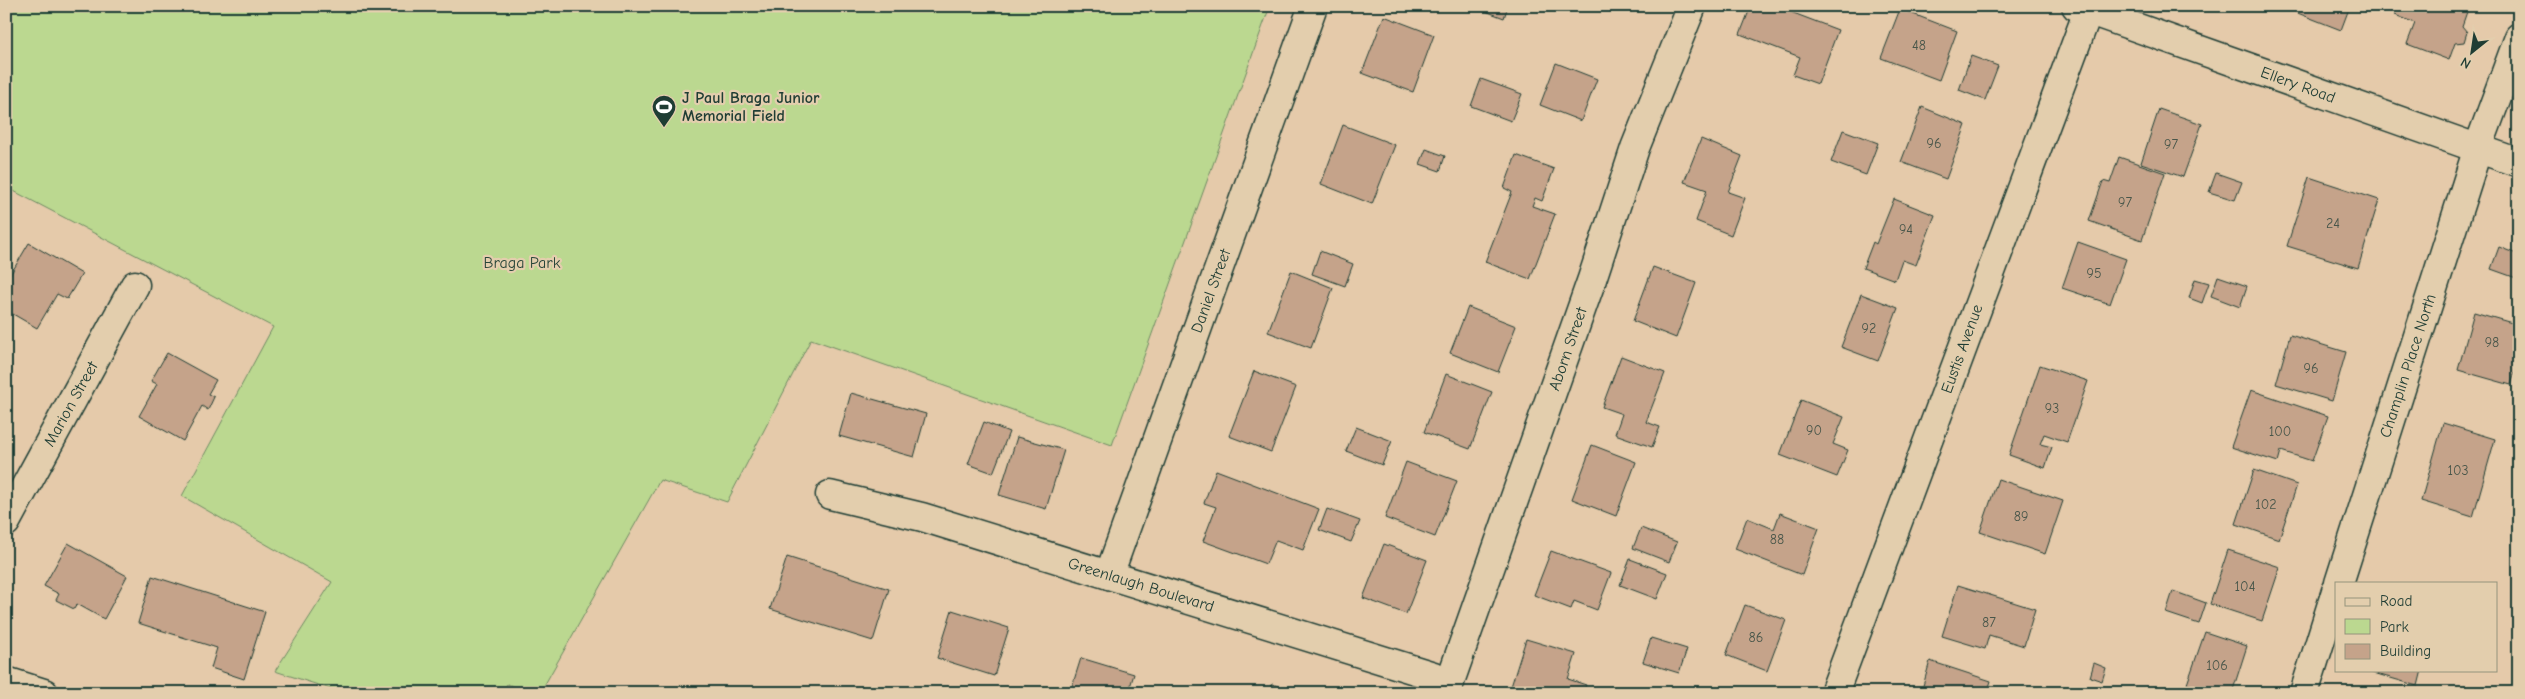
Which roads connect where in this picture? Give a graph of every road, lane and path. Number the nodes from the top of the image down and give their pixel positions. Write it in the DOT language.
graph roads {
  1 [pos="1313,6"];
  2 [pos="1692,6"];
  3 [pos="2085,8"];
  4 [pos="2519,37"];
  5 [pos="2478,148"];
  6 [pos="2519,163"];
  7 [pos="135,285"];
  8 [pos="830,495"];
  9 [pos="6,522"];
  10 [pos="1109,575"];
  11 [pos="2339,582"];
  12 [pos="2335,594"];
  13 [pos="6,681"];
  14 [pos="1448,687"];
  15 [pos="44,693"];
  16 [pos="1834,693"];
  17 [pos="2304,693"];
  1 -- 10 [label="street, Daniel Street"];
  2 -- 14 [label="street, Aborn Street"];
  3 -- 5 [label="street, Ellery Road"];
  3 -- 16 [label="street, Eustis Avenue"];
  4 -- 5 [label="street, Champlin Place North"];
  5 -- 6 [label="street, Ellery Road"];
  5 -- 11 [label="street, Champlin Place North"];
  7 -- 9 [label="street, Marion Street"];
  8 -- 10 [label="street, Greenlaugh Boulevard"];
  10 -- 14 [label="street, Greenlaugh Boulevard"];
  12 -- 17 [label="street"];
  13 -- 15 [label="street"];
}
